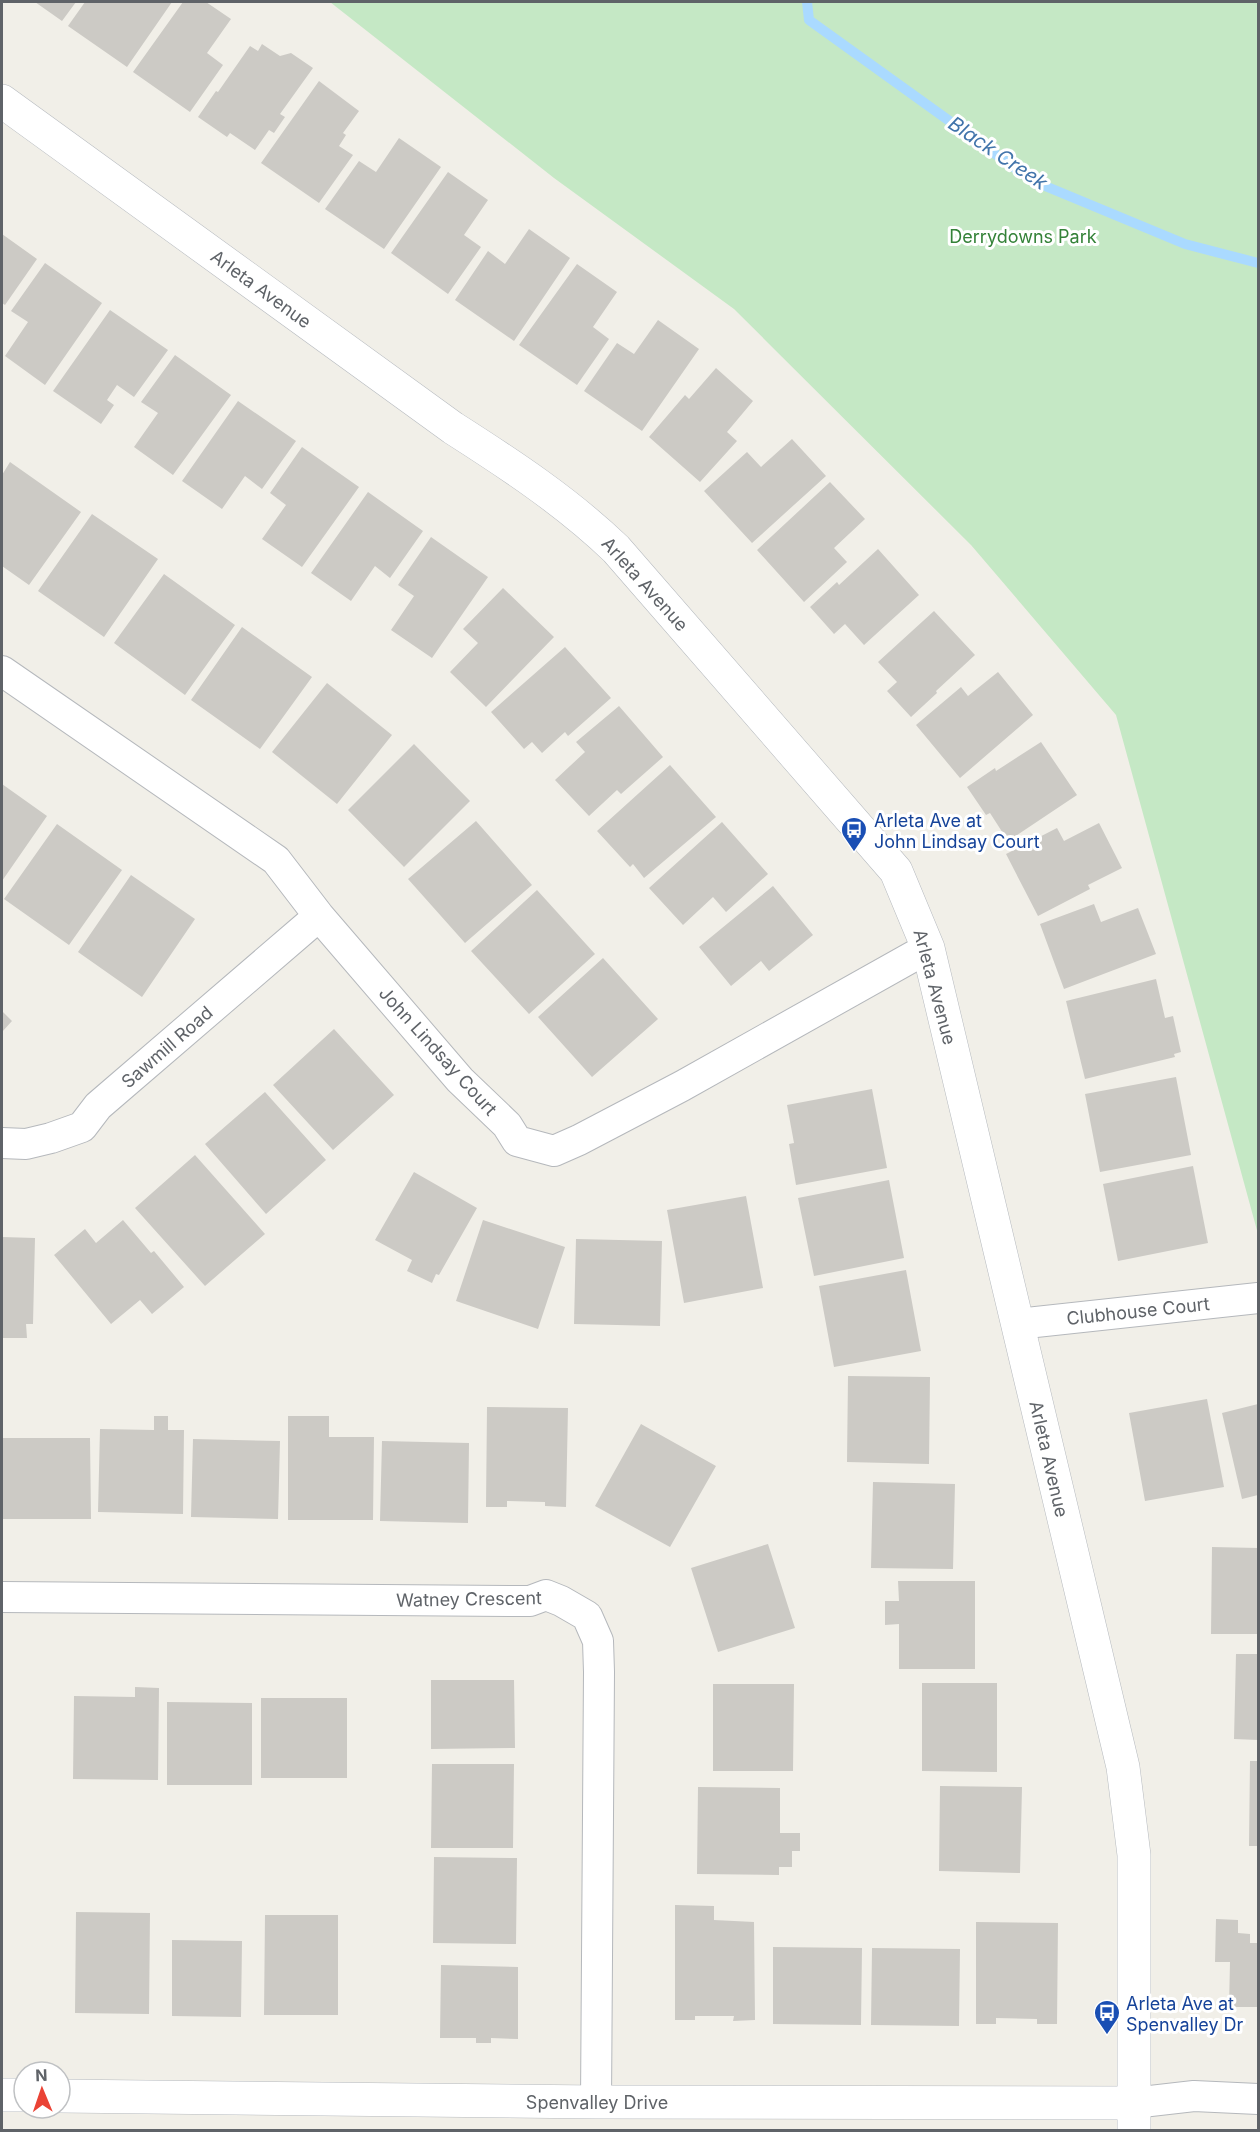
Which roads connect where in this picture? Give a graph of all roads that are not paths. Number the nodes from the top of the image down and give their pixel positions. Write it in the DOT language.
graph roads {
  1 [pos="2,101"];
  2 [pos="2,670"];
  3 [pos="319,916"];
  4 [pos="928,948"];
  5 [pos="2,1143"];
  6 [pos="1258,1298"];
  7 [pos="1017,1324"];
  8 [pos="2,1597"];
  9 [pos="72,2096"];
  10 [pos="1258,2099"];
  11 [pos="596,2102"];
  12 [pos="1134,2117"];
  1 -- 4 [label="street, Arleta Avenue"];
  2 -- 3 [label="street, John Lindsay Court"];
  3 -- 4 [label="street, John Lindsay Court"];
  3 -- 5 [label="street, Sawmill Road"];
  4 -- 7 [label="street, Arleta Avenue"];
  6 -- 7 [label="street, Clubhouse Court"];
  7 -- 12 [label="street, Arleta Avenue"];
  8 -- 11 [label="street, Watney Crescent"];
  9 -- 11 [label="street, Spenvalley Drive"];
  10 -- 12 [label="street"];
  11 -- 12 [label="street, Spenvalley Drive"];
}
